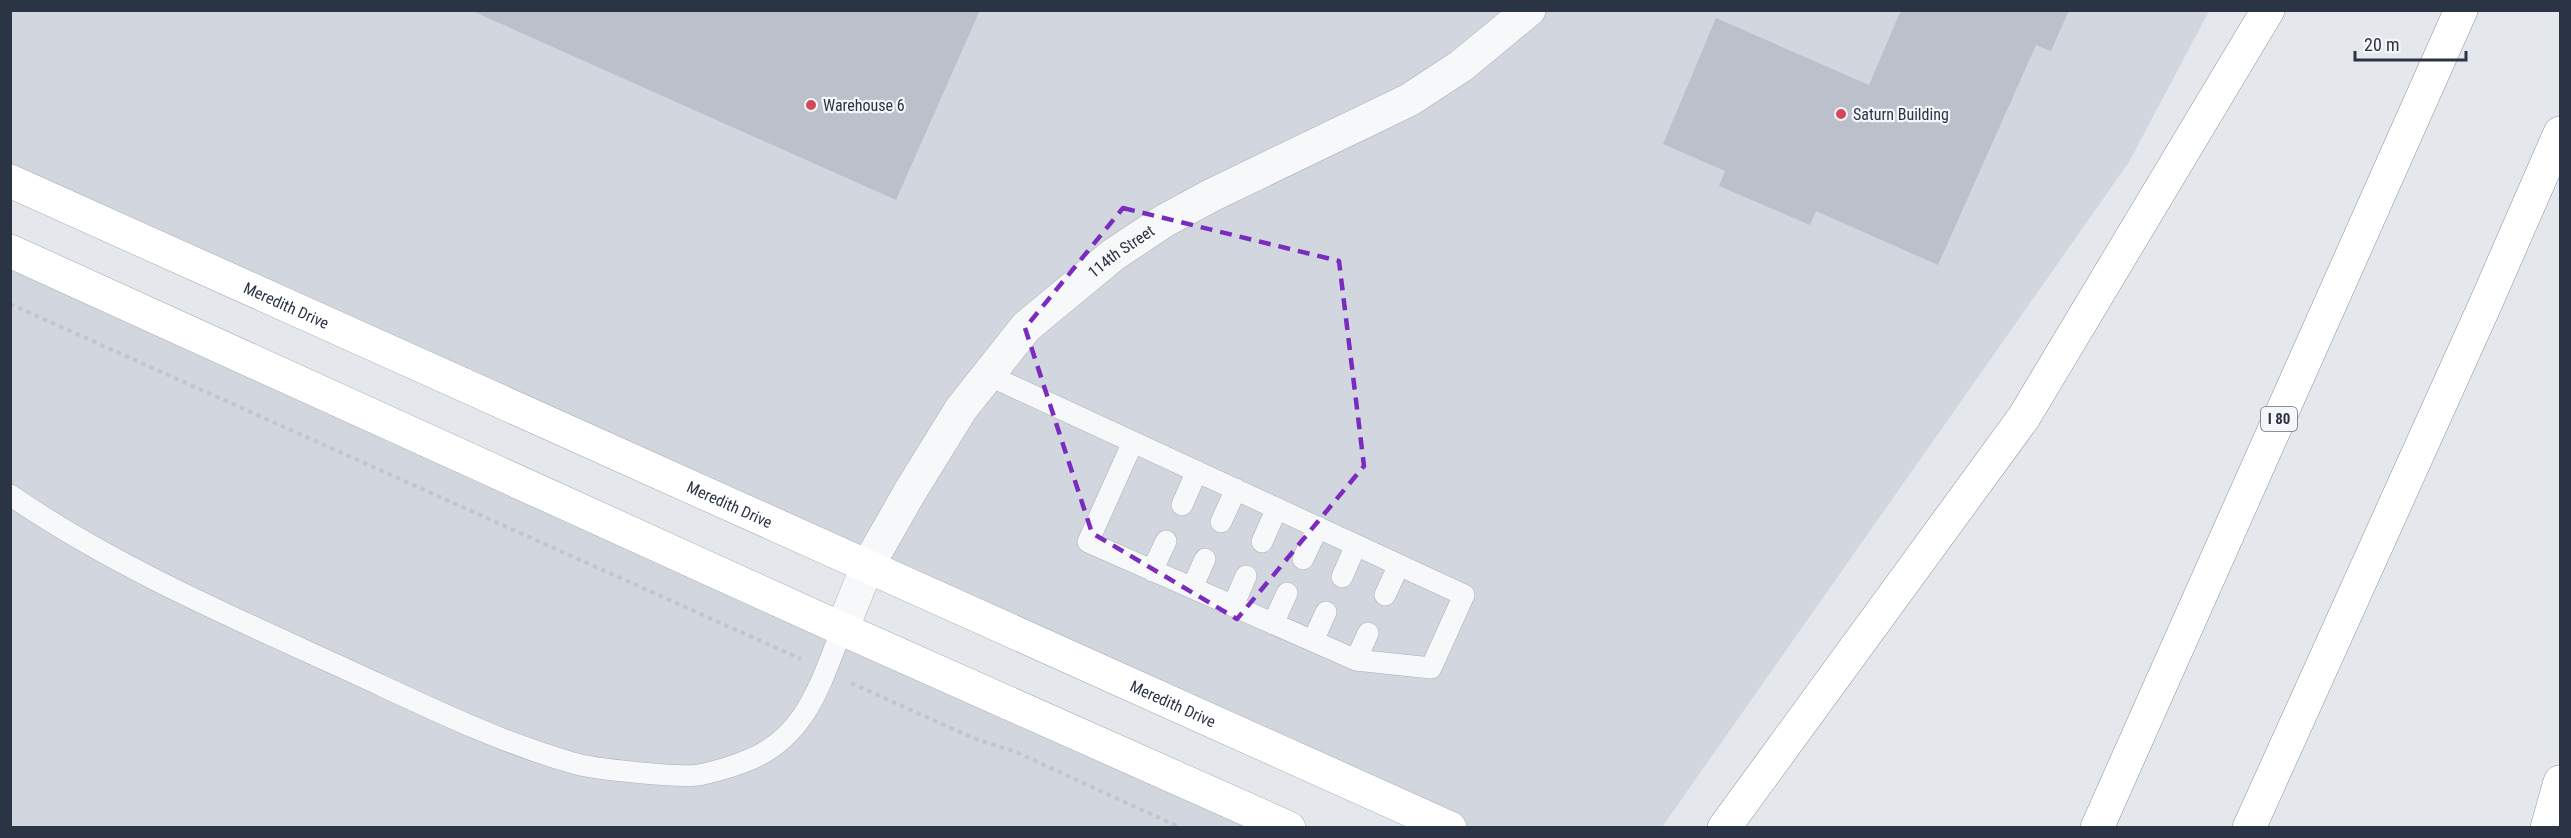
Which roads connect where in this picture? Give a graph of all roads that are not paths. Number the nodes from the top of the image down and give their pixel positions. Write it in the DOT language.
graph roads {
  1 [pos="1529,10"];
  2 [pos="2268,10"];
  3 [pos="2461,10"];
  4 [pos="2560,133"];
  5 [pos="10,181"];
  6 [pos="10,251"];
  7 [pos="988,375"];
  8 [pos="1133,442"];
  9 [pos="1197,471"];
  10 [pos="1236,489"];
  11 [pos="10,495"];
  12 [pos="1182,505"];
  13 [pos="1276,508"];
  14 [pos="1221,522"];
  15 [pos="1318,527"];
  16 [pos="1166,541"];
  17 [pos="1262,542"];
  18 [pos="1356,545"];
  19 [pos="1205,559"];
  20 [pos="1303,559"];
  21 [pos="1399,565"];
  22 [pos="867,567"];
  23 [pos="1152,571"];
  24 [pos="1246,576"];
  25 [pos="1342,577"];
  26 [pos="1192,588"];
  27 [pos="1287,593"];
  28 [pos="1385,595"];
  29 [pos="1233,606"];
  30 [pos="1326,612"];
  31 [pos="1273,624"];
  32 [pos="842,629"];
  33 [pos="1368,633"];
  34 [pos="1313,641"];
  35 [pos="1356,660"];
  36 [pos="2560,782"];
  37 [pos="1289,828"];
  38 [pos="1450,828"];
  39 [pos="1724,828"];
  40 [pos="2097,828"];
  41 [pos="2249,828"];
  42 [pos="2547,828"];
  1 -- 7 [label="street, 114th Street"];
  2 -- 39 [label="main road"];
  3 -- 40 [label="main road, I 80"];
  4 -- 41 [label="main road"];
  5 -- 22 [label="main road, Meredith Drive"];
  6 -- 32 [label="main road"];
  7 -- 8 [label="lane"];
  7 -- 22 [label="street, 114th Street"];
  8 -- 9 [label="lane"];
  8 -- 23 [label="lane"];
  9 -- 10 [label="lane"];
  9 -- 12 [label="lane"];
  10 -- 13 [label="lane"];
  10 -- 14 [label="lane"];
  11 -- 32 [label="lane"];
  13 -- 15 [label="lane"];
  13 -- 17 [label="lane"];
  15 -- 18 [label="lane"];
  15 -- 20 [label="lane"];
  16 -- 23 [label="lane"];
  18 -- 21 [label="lane"];
  18 -- 25 [label="lane"];
  19 -- 26 [label="lane"];
  21 -- 28 [label="lane"];
  21 -- 35 [label="lane"];
  22 -- 32 [label="street, 114th Street"];
  22 -- 38 [label="main road, Meredith Drive"];
  23 -- 26 [label="lane"];
  24 -- 29 [label="lane"];
  26 -- 29 [label="lane"];
  27 -- 31 [label="lane"];
  29 -- 31 [label="lane"];
  30 -- 34 [label="lane"];
  31 -- 34 [label="lane"];
  32 -- 37 [label="main road"];
  33 -- 35 [label="lane"];
  34 -- 35 [label="lane"];
  36 -- 42 [label="main road"];
}
